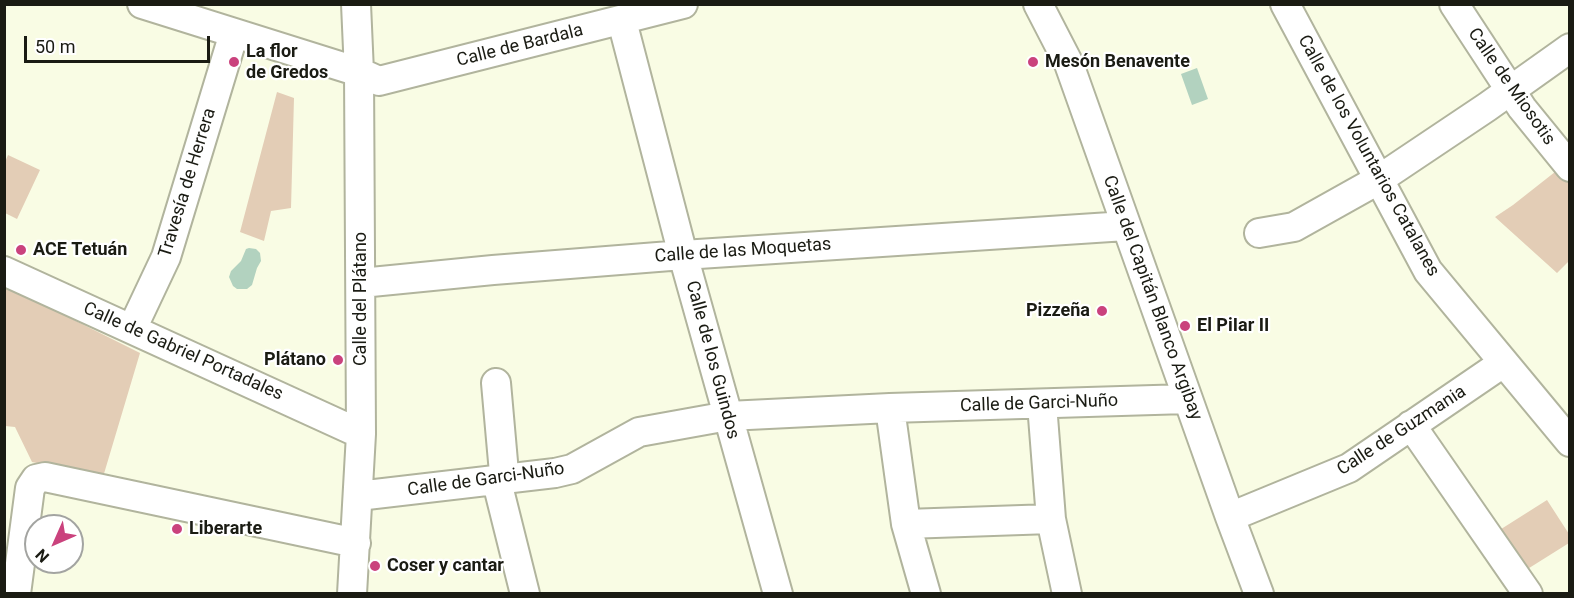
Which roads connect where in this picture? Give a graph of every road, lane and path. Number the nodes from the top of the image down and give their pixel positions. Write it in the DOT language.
graph roads {
  1 [pos="142,4"];
  2 [pos="356,4"];
  3 [pos="683,4"];
  4 [pos="1038,4"];
  5 [pos="1285,4"];
  6 [pos="1454,4"];
  7 [pos="622,21"];
  8 [pos="234,33"];
  9 [pos="1569,48"];
  10 [pos="359,72"];
  11 [pos="1511,91"];
  12 [pos="1569,167"];
  13 [pos="1378,180"];
  14 [pos="1126,226"];
  15 [pos="1259,233"];
  16 [pos="683,255"];
  17 [pos="4,271"];
  18 [pos="361,283"];
  19 [pos="132,329"];
  20 [pos="1503,363"];
  21 [pos="496,383"];
  22 [pos="1187,399"];
  23 [pos="1042,404"];
  24 [pos="890,408"];
  25 [pos="728,416"];
  26 [pos="1411,425"];
  27 [pos="361,434"];
  28 [pos="1569,442"];
  29 [pos="497,482"];
  30 [pos="358,496"];
  31 [pos="1230,517"];
  32 [pos="1051,519"];
  33 [pos="906,524"];
  34 [pos="356,543"];
  35 [pos="16,594"];
  36 [pos="352,594"];
  37 [pos="525,594"];
  38 [pos="778,594"];
  39 [pos="926,594"];
  40 [pos="1067,594"];
  41 [pos="1259,594"];
  42 [pos="1528,594"];
  1 -- 8 [label="street, Calle de Bardala"];
  2 -- 10 [label="street, Calle del Plátano"];
  3 -- 7 [label="street, Calle de Bardala"];
  4 -- 14 [label="street, Calle del Capitán Blanco Argibay"];
  5 -- 13 [label="street, Calle de los Voluntarios Catalanes"];
  6 -- 11 [label="street, Calle de Miosotis"];
  7 -- 10 [label="street, Calle de Bardala"];
  7 -- 16 [label="street, Calle de los Guindos"];
  8 -- 10 [label="street, Calle de Bardala"];
  8 -- 19 [label="street, Travesía de Herrera"];
  9 -- 11 [label="street"];
  10 -- 18 [label="street, Calle del Plátano"];
  11 -- 12 [label="street, Calle de Miosotis"];
  11 -- 13 [label="street"];
  13 -- 15 [label="street"];
  13 -- 20 [label="street, Calle de los Voluntarios Catalanes"];
  14 -- 16 [label="street, Calle de las Moquetas"];
  14 -- 22 [label="street, Calle del Capitán Blanco Argibay"];
  16 -- 18 [label="street, Calle de las Moquetas"];
  16 -- 25 [label="street, Calle de los Guindos"];
  17 -- 19 [label="street, Calle de Gabriel Portadales"];
  18 -- 27 [label="street, Calle del Plátano"];
  19 -- 27 [label="street, Calle de Gabriel Portadales"];
  20 -- 26 [label="street, Calle de Guzmania"];
  20 -- 28 [label="street, Calle de los Voluntarios Catalanes"];
  21 -- 29 [label="street"];
  22 -- 23 [label="street, Calle de Garci-Nuño"];
  22 -- 31 [label="street, Calle del Capitán Blanco Argibay"];
  23 -- 24 [label="street, Calle de Garci-Nuño"];
  23 -- 32 [label="street"];
  24 -- 25 [label="street, Calle de Garci-Nuño"];
  24 -- 33 [label="street"];
  25 -- 29 [label="street, Calle de Garci-Nuño"];
  25 -- 38 [label="street, Calle de los Guindos"];
  26 -- 31 [label="street, Calle de Guzmania"];
  26 -- 42 [label="street"];
  27 -- 30 [label="street, Calle del Plátano"];
  29 -- 30 [label="street, Calle de Garci-Nuño"];
  29 -- 37 [label="street"];
  30 -- 34 [label="street, Calle del Plátano"];
  31 -- 41 [label="street, Calle del Capitán Blanco Argibay"];
  32 -- 33 [label="street"];
  32 -- 40 [label="street"];
  33 -- 39 [label="street"];
  34 -- 35 [label="street"];
  34 -- 36 [label="street, Calle del Plátano"];
}
